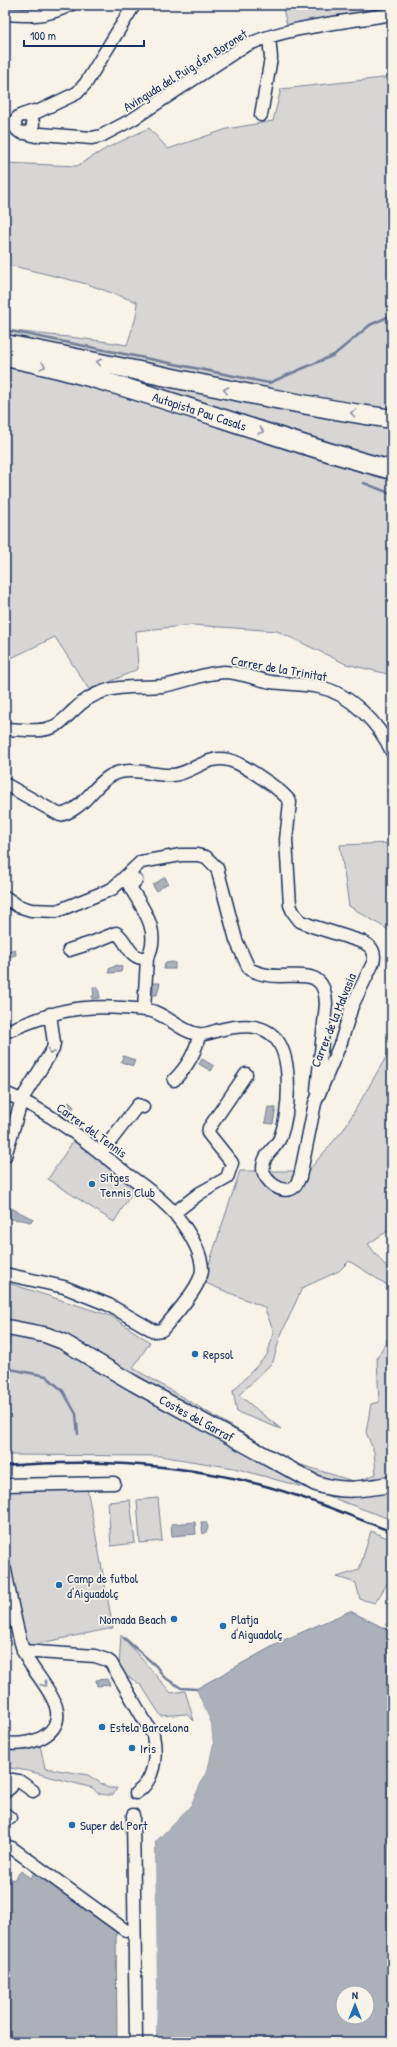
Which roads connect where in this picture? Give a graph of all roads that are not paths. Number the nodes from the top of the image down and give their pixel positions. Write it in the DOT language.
graph roads {
  1 [pos="70,5"];
  2 [pos="134,5"];
  3 [pos="5,14"];
  4 [pos="392,14"];
  5 [pos="269,37"];
  6 [pos="261,115"];
  7 [pos="24,122"];
  8 [pos="5,130"];
  9 [pos="5,344"];
  10 [pos="5,357"];
  11 [pos="392,419"];
  12 [pos="392,470"];
  13 [pos="5,729"];
  14 [pos="392,752"];
  15 [pos="5,784"];
  16 [pos="136,880"];
  17 [pos="5,897"];
  18 [pos="69,950"];
  19 [pos="147,958"];
  20 [pos="144,1010"];
  21 [pos="50,1014"];
  22 [pos="5,1032"];
  23 [pos="199,1034"];
  24 [pos="246,1074"];
  25 [pos="174,1080"];
  26 [pos="5,1093"];
  27 [pos="22,1099"];
  28 [pos="315,1103"];
  29 [pos="143,1107"];
  30 [pos="101,1153"];
  31 [pos="5,1156"];
  32 [pos="174,1213"];
  33 [pos="5,1274"];
  34 [pos="5,1327"];
  35 [pos="114,1483"];
  36 [pos="392,1484"];
  37 [pos="5,1485"];
  38 [pos="5,1570"];
  39 [pos="23,1651"];
  40 [pos="5,1743"];
  41 [pos="9,1780"];
  42 [pos="33,1791"];
  43 [pos="5,1792"];
  44 [pos="136,1793"];
  45 [pos="132,1816"];
  46 [pos="5,1847"];
  47 [pos="125,1930"];
  48 [pos="136,2042"];
  1 -- 3 [label="street"];
  2 -- 7 [label="street"];
  4 -- 5 [label="street, Avinguda del Puig d'en Boronet"];
  5 -- 6 [label="street"];
  5 -- 7 [label="street, Avinguda del Puig d'en Boronet"];
  7 -- 8 [label="street"];
  11 -- 9 [label="highway, Autopista Pau Casals, one-way"];
  10 -- 12 [label="highway, Autopista Pau Casals, one-way"];
  13 -- 14 [label="street, Carrer de la Trinitat"];
  15 -- 28 [label="street, Carrer de la Malvasia"];
  16 -- 19 [label="street"];
  17 -- 28 [label="street"];
  18 -- 19 [label="street"];
  19 -- 20 [label="street"];
  20 -- 21 [label="street"];
  20 -- 23 [label="street"];
  21 -- 22 [label="street"];
  21 -- 27 [label="street, one-way"];
  23 -- 25 [label="street"];
  23 -- 28 [label="street, Carrer de la Malvasia"];
  24 -- 32 [label="street"];
  26 -- 27 [label="street, Carrer del Tennis"];
  27 -- 30 [label="street, Carrer del Tennis"];
  27 -- 31 [label="street"];
  29 -- 30 [label="street"];
  30 -- 32 [label="street, Carrer del Tennis"];
  32 -- 33 [label="street, Carrer del Tennis"];
  34 -- 36 [label="main road, Costes del Garraf"];
  35 -- 37 [label="street"];
  38 -- 39 [label="street"];
  39 -- 40 [label="street, one-way"];
  39 -- 44 [label="street"];
  41 -- 42 [label="street"];
  41 -- 43 [label="street"];
  45 -- 48 [label="street"];
  46 -- 47 [label="street"];
}
